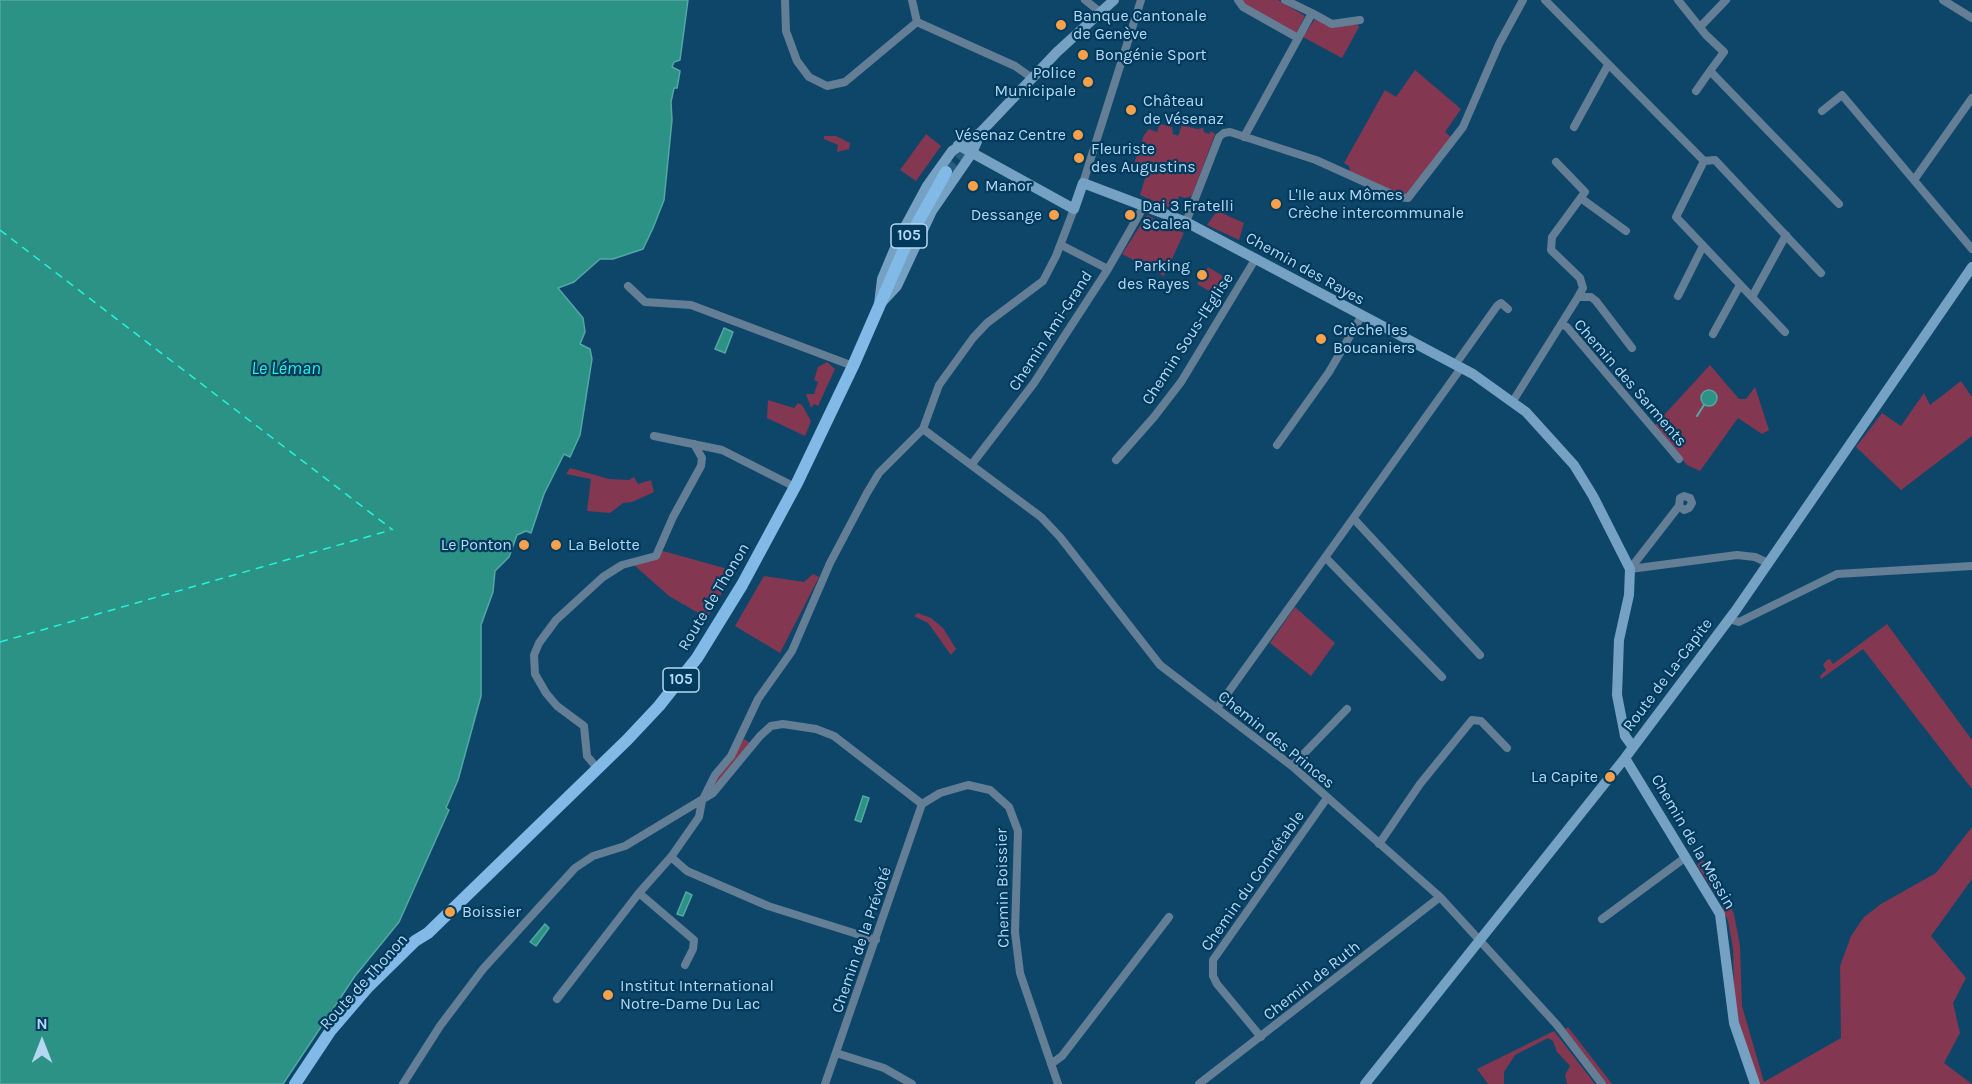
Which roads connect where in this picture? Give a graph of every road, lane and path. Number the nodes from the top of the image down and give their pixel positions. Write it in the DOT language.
graph roads {
  1 [pos="784,0"];
  2 [pos="912,0"];
  3 [pos="1085,0"];
  4 [pos="1114,0"];
  5 [pos="1142,0"];
  6 [pos="1238,0"];
  7 [pos="1285,0"];
  8 [pos="1523,0"];
  9 [pos="1545,0"];
  10 [pos="1678,0"];
  11 [pos="1726,0"];
  12 [pos="1943,0"];
  13 [pos="1100,12"];
  14 [pos="1311,13"];
  15 [pos="1972,18"];
  16 [pos="1360,20"];
  17 [pos="917,22"];
  18 [pos="1700,27"];
  19 [pos="1298,38"];
  20 [pos="1608,65"];
  21 [pos="1710,71"];
  22 [pos="1032,78"];
  23 [pos="1696,91"];
  24 [pos="1972,98"];
  25 [pos="1822,111"];
  26 [pos="1574,127"];
  27 [pos="981,132"];
  28 [pos="1244,137"];
  29 [pos="957,146"];
  30 [pos="970,154"];
  31 [pos="1704,161"];
  32 [pos="1556,162"];
  33 [pos="946,172"];
  34 [pos="1914,180"];
  35 [pos="1083,183"];
  36 [pos="1586,192"];
  37 [pos="1839,204"];
  38 [pos="1144,206"];
  39 [pos="1074,209"];
  40 [pos="1186,222"];
  41 [pos="1626,231"];
  42 [pos="1785,235"];
  43 [pos="1061,244"];
  44 [pos="1703,246"];
  45 [pos="1972,249"];
  46 [pos="1256,258"];
  47 [pos="1972,267"];
  48 [pos="1108,269"];
  49 [pos="1821,273"];
  50 [pos="1740,285"];
  51 [pos="628,286"];
  52 [pos="1678,296"];
  53 [pos="1578,297"];
  54 [pos="1752,297"];
  55 [pos="879,304"];
  56 [pos="1508,309"];
  57 [pos="1361,317"];
  58 [pos="1561,324"];
  59 [pos="1785,332"];
  60 [pos="1713,334"];
  61 [pos="1632,348"];
  62 [pos="852,366"];
  63 [pos="1458,367"];
  64 [pos="1513,401"];
  65 [pos="923,429"];
  66 [pos="654,436"];
  67 [pos="694,444"];
  68 [pos="1277,446"];
  69 [pos="1678,459"];
  70 [pos="1116,460"];
  71 [pos="972,464"];
  72 [pos="795,487"];
  73 [pos="1679,506"];
  74 [pos="1354,519"];
  75 [pos="1326,558"];
  76 [pos="1768,563"];
  77 [pos="1972,566"];
  78 [pos="1630,569"];
  79 [pos="1729,619"];
  80 [pos="1480,655"];
  81 [pos="1442,676"];
  82 [pos="1217,708"];
  83 [pos="1347,709"];
  84 [pos="1633,747"];
  85 [pos="1507,748"];
  86 [pos="1625,758"];
  87 [pos="1292,766"];
  88 [pos="598,769"];
  89 [pos="1327,798"];
  90 [pos="702,801"];
  91 [pos="922,804"];
  92 [pos="1379,844"];
  93 [pos="1686,856"];
  94 [pos="670,857"];
  95 [pos="639,893"];
  96 [pos="1440,897"];
  97 [pos="1169,917"];
  98 [pos="1602,919"];
  99 [pos="428,933"];
  100 [pos="1480,939"];
  101 [pos="876,940"];
  102 [pos="685,965"];
  103 [pos="556,999"];
  104 [pos="1261,1037"];
  105 [pos="836,1053"];
  106 [pos="1051,1064"];
  107 [pos="295,1084"];
  108 [pos="304,1084"];
  109 [pos="403,1084"];
  110 [pos="825,1084"];
  111 [pos="912,1084"];
  112 [pos="1058,1084"];
  113 [pos="1199,1084"];
  114 [pos="1365,1084"];
  115 [pos="1602,1084"];
  116 [pos="1755,1084"];
  1 -- 17 [label="street"];
  2 -- 17 [label="street"];
  3 -- 13 [label="street"];
  4 -- 13 [label="street, Route de Thonon / 105"];
  5 -- 35 [label="street"];
  6 -- 19 [label="street"];
  7 -- 14 [label="street"];
  8 -- 28 [label="street"];
  9 -- 20 [label="street"];
  10 -- 18 [label="street"];
  11 -- 18 [label="street"];
  12 -- 15 [label="street"];
  13 -- 22 [label="street, Route de Thonon / 105"];
  14 -- 16 [label="street"];
  14 -- 19 [label="street"];
  17 -- 22 [label="street"];
  18 -- 21 [label="street"];
  19 -- 28 [label="street"];
  20 -- 26 [label="street"];
  20 -- 31 [label="street"];
  21 -- 23 [label="street"];
  21 -- 37 [label="street"];
  22 -- 27 [label="street, Route de Thonon / 105"];
  24 -- 34 [label="street"];
  25 -- 34 [label="street"];
  27 -- 29 [label="street, Route de Thonon / 105"];
  27 -- 30 [label="street, Route de Thonon / 105"];
  28 -- 40 [label="street"];
  29 -- 30 [label="street"];
  29 -- 55 [label="street, Route de Thonon / 105"];
  30 -- 39 [label="street"];
  30 -- 55 [label="street, Route de Thonon / 105"];
  31 -- 42 [label="street"];
  31 -- 44 [label="street"];
  32 -- 36 [label="street"];
  33 -- 55 [label="main road, 105"];
  34 -- 45 [label="street"];
  35 -- 38 [label="street, Chemin des Rayes"];
  35 -- 39 [label="street"];
  36 -- 41 [label="street"];
  36 -- 53 [label="street, Chemin des Sarments"];
  38 -- 40 [label="street, Chemin des Rayes"];
  38 -- 48 [label="street, Chemin Ami-Grand"];
  39 -- 43 [label="street"];
  40 -- 46 [label="street, Chemin des Rayes"];
  42 -- 49 [label="street"];
  42 -- 54 [label="street"];
  43 -- 48 [label="street"];
  43 -- 65 [label="street"];
  44 -- 50 [label="street"];
  44 -- 52 [label="street"];
  46 -- 57 [label="street, Chemin des Rayes"];
  46 -- 70 [label="street, Chemin Sous-l'Eglise"];
  47 -- 76 [label="street, Route de La-Capite"];
  48 -- 71 [label="street, Chemin Ami-Grand"];
  50 -- 54 [label="street"];
  50 -- 60 [label="street"];
  51 -- 62 [label="street"];
  53 -- 58 [label="street, Chemin des Sarments"];
  53 -- 61 [label="street, Chemin des Sarments"];
  54 -- 59 [label="street"];
  55 -- 62 [label="main road, Route de Thonon / 105"];
  56 -- 63 [label="street"];
  57 -- 63 [label="street, Chemin des Rayes"];
  57 -- 68 [label="street"];
  58 -- 64 [label="street, Chemin des Sarments"];
  58 -- 69 [label="street, Chemin des Sarments"];
  62 -- 72 [label="main road, Route de Thonon / 105"];
  63 -- 64 [label="street, Chemin des Rayes"];
  63 -- 74 [label="street"];
  64 -- 78 [label="street, Chemin des Rayes"];
  65 -- 71 [label="street, Chemin des Princes"];
  65 -- 90 [label="street"];
  66 -- 67 [label="street"];
  67 -- 72 [label="street"];
  67 -- 88 [label="street"];
  71 -- 82 [label="street, Chemin des Princes"];
  72 -- 88 [label="main road, Route de Thonon / 105"];
  73 -- 78 [label="street"];
  74 -- 75 [label="street"];
  74 -- 80 [label="street"];
  75 -- 81 [label="street"];
  75 -- 82 [label="street"];
  76 -- 78 [label="street"];
  76 -- 79 [label="street, Route de La-Capite"];
  77 -- 79 [label="street"];
  78 -- 84 [label="street"];
  79 -- 84 [label="street, Route de La-Capite"];
  82 -- 87 [label="street, Chemin des Princes"];
  83 -- 87 [label="street"];
  84 -- 86 [label="street, Route de La-Capite"];
  85 -- 92 [label="street"];
  86 -- 93 [label="street, Chemin de la Messin"];
  86 -- 100 [label="street, Route de La-Capite"];
  87 -- 89 [label="street, Chemin des Princes"];
  88 -- 99 [label="main road, Route de Thonon / 105"];
  89 -- 92 [label="street, Chemin des Princes"];
  89 -- 104 [label="street, Chemin du Connétable"];
  90 -- 91 [label="street"];
  90 -- 94 [label="street"];
  90 -- 109 [label="street"];
  91 -- 101 [label="street, Chemin de la Prévôté"];
  91 -- 106 [label="street, Chemin Boissier"];
  92 -- 96 [label="street, Chemin des Princes"];
  93 -- 98 [label="street"];
  93 -- 116 [label="street, Chemin de la Messin"];
  94 -- 95 [label="street"];
  94 -- 101 [label="street"];
  95 -- 102 [label="street"];
  95 -- 103 [label="street"];
  96 -- 100 [label="street, Chemin des Princes"];
  96 -- 104 [label="street, Chemin de Ruth"];
  97 -- 106 [label="street"];
  99 -- 107 [label="main road, Route de Thonon / 105"];
  99 -- 108 [label="main road, Route de Thonon / 105"];
  100 -- 114 [label="street, Route de La-Capite"];
  100 -- 115 [label="street, Chemin des Princes"];
  101 -- 105 [label="street, Chemin de la Prévôté"];
  104 -- 113 [label="street, Chemin de Ruth"];
  105 -- 110 [label="street, Chemin de la Prévôté"];
  105 -- 111 [label="street"];
  106 -- 112 [label="street, Chemin Boissier"];
}
